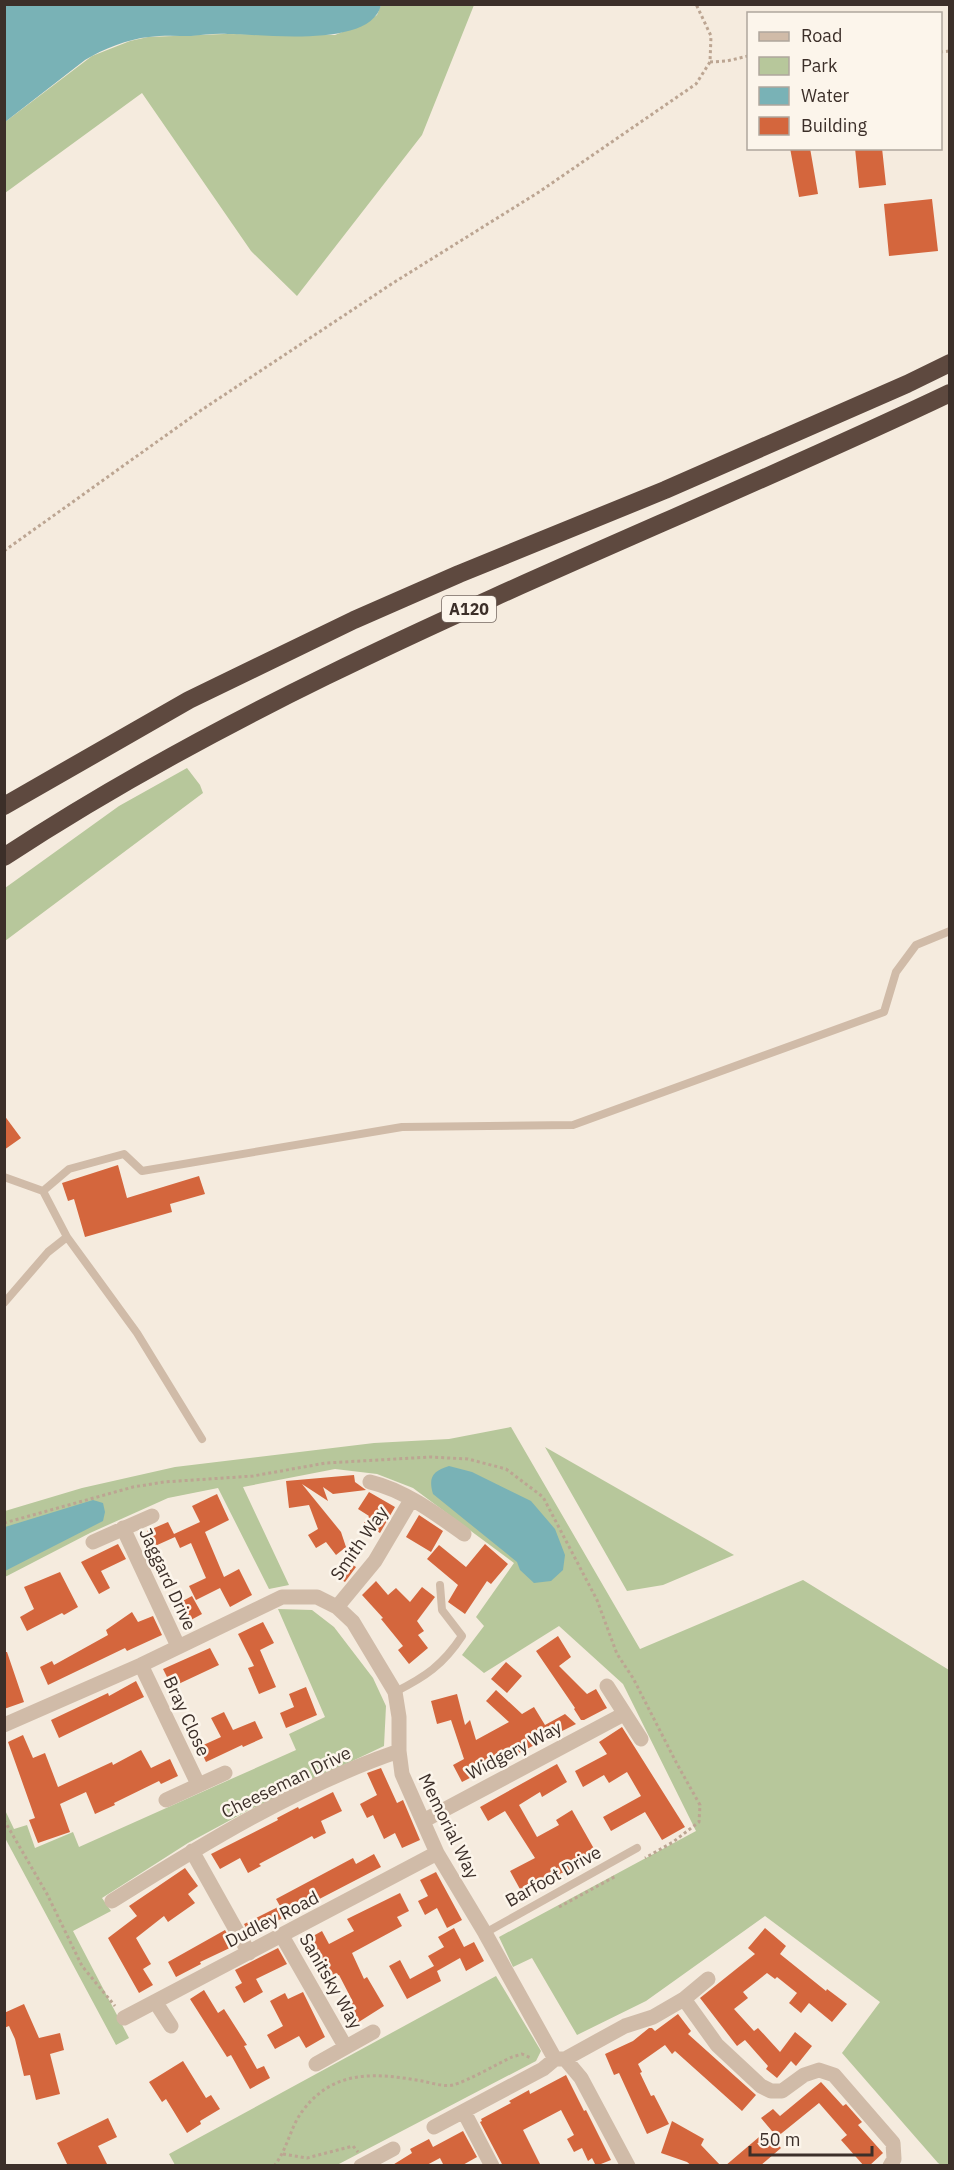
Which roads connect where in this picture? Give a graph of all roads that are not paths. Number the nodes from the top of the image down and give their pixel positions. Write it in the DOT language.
graph roads {
  1 [pos="950,363"];
  2 [pos="950,393"];
  3 [pos="4,806"];
  4 [pos="4,857"];
  5 [pos="950,931"];
  6 [pos="4,1178"];
  7 [pos="43,1191"];
  8 [pos="67,1237"];
  9 [pos="4,1303"];
  10 [pos="202,1438"];
  11 [pos="370,1482"];
  12 [pos="411,1500"];
  13 [pos="152,1516"];
  14 [pos="123,1528"];
  15 [pos="464,1534"];
  16 [pos="93,1542"];
  17 [pos="440,1585"];
  18 [pos="337,1607"];
  19 [pos="178,1646"];
  20 [pos="141,1665"];
  21 [pos="607,1686"];
  22 [pos="395,1692"];
  23 [pos="624,1714"];
  24 [pos="4,1725"];
  25 [pos="641,1739"];
  26 [pos="399,1751"];
  27 [pos="225,1773"];
  28 [pos="198,1784"];
  29 [pos="166,1800"];
  30 [pos="423,1821"];
  31 [pos="637,1848"];
  32 [pos="192,1851"];
  33 [pos="437,1853"];
  34 [pos="112,1901"];
  35 [pos="485,1933"];
  36 [pos="282,1936"];
  37 [pos="249,1953"];
  38 [pos="708,1979"];
  39 [pos="684,1999"];
  40 [pos="156,2003"];
  41 [pos="124,2018"];
  42 [pos="171,2026"];
  43 [pos="373,2032"];
  44 [pos="345,2046"];
  45 [pos="554,2062"];
  46 [pos="316,2064"];
  47 [pos="464,2112"];
  48 [pos="434,2127"];
  49 [pos="393,2149"];
  50 [pos="362,2165"];
  51 [pos="492,2166"];
  52 [pos="628,2166"];
  53 [pos="890,2166"];
  1 -- 3 [label="highway, A120"];
  2 -- 4 [label="highway, A120"];
  5 -- 7 [label="lane"];
  6 -- 7 [label="lane"];
  7 -- 8 [label="lane"];
  8 -- 9 [label="lane"];
  8 -- 10 [label="lane"];
  11 -- 12 [label="street, Smith Way"];
  12 -- 15 [label="street, Smith Way"];
  12 -- 18 [label="street, Smith Way"];
  13 -- 14 [label="street, Jaggard Drive"];
  14 -- 16 [label="street, Jaggard Drive"];
  14 -- 19 [label="street, Jaggard Drive"];
  17 -- 22 [label="lane"];
  18 -- 19 [label="street, Memorial Way"];
  18 -- 22 [label="street, Memorial Way"];
  19 -- 20 [label="street, Memorial Way"];
  20 -- 24 [label="street, Memorial Way"];
  20 -- 28 [label="street, Bray Close"];
  21 -- 23 [label="street"];
  22 -- 26 [label="street, Memorial Way"];
  23 -- 25 [label="street"];
  23 -- 30 [label="street, Widgery Way"];
  26 -- 30 [label="street, Memorial Way"];
  26 -- 32 [label="street, Cheeseman Drive"];
  27 -- 28 [label="street, Bray Close"];
  28 -- 29 [label="street, Bray Close"];
  30 -- 33 [label="street, Memorial Way"];
  31 -- 35 [label="lane, Barfoot Drive"];
  32 -- 34 [label="street, Cheeseman Drive"];
  32 -- 37 [label="street"];
  33 -- 35 [label="street, Memorial Way"];
  33 -- 36 [label="street, Dudley Road"];
  35 -- 45 [label="street, Memorial Way"];
  36 -- 37 [label="street, Dudley Road"];
  36 -- 44 [label="street, Sanitsky Way"];
  37 -- 40 [label="street, Dudley Road"];
  38 -- 39 [label="street"];
  39 -- 45 [label="street"];
  39 -- 53 [label="street"];
  40 -- 41 [label="street, Dudley Road"];
  40 -- 42 [label="street"];
  43 -- 44 [label="street, Sanitsky Way"];
  44 -- 46 [label="street, Sanitsky Way"];
  45 -- 47 [label="street"];
  45 -- 52 [label="street, Memorial Way"];
  47 -- 48 [label="street"];
  47 -- 51 [label="street"];
  49 -- 50 [label="street"];
}
